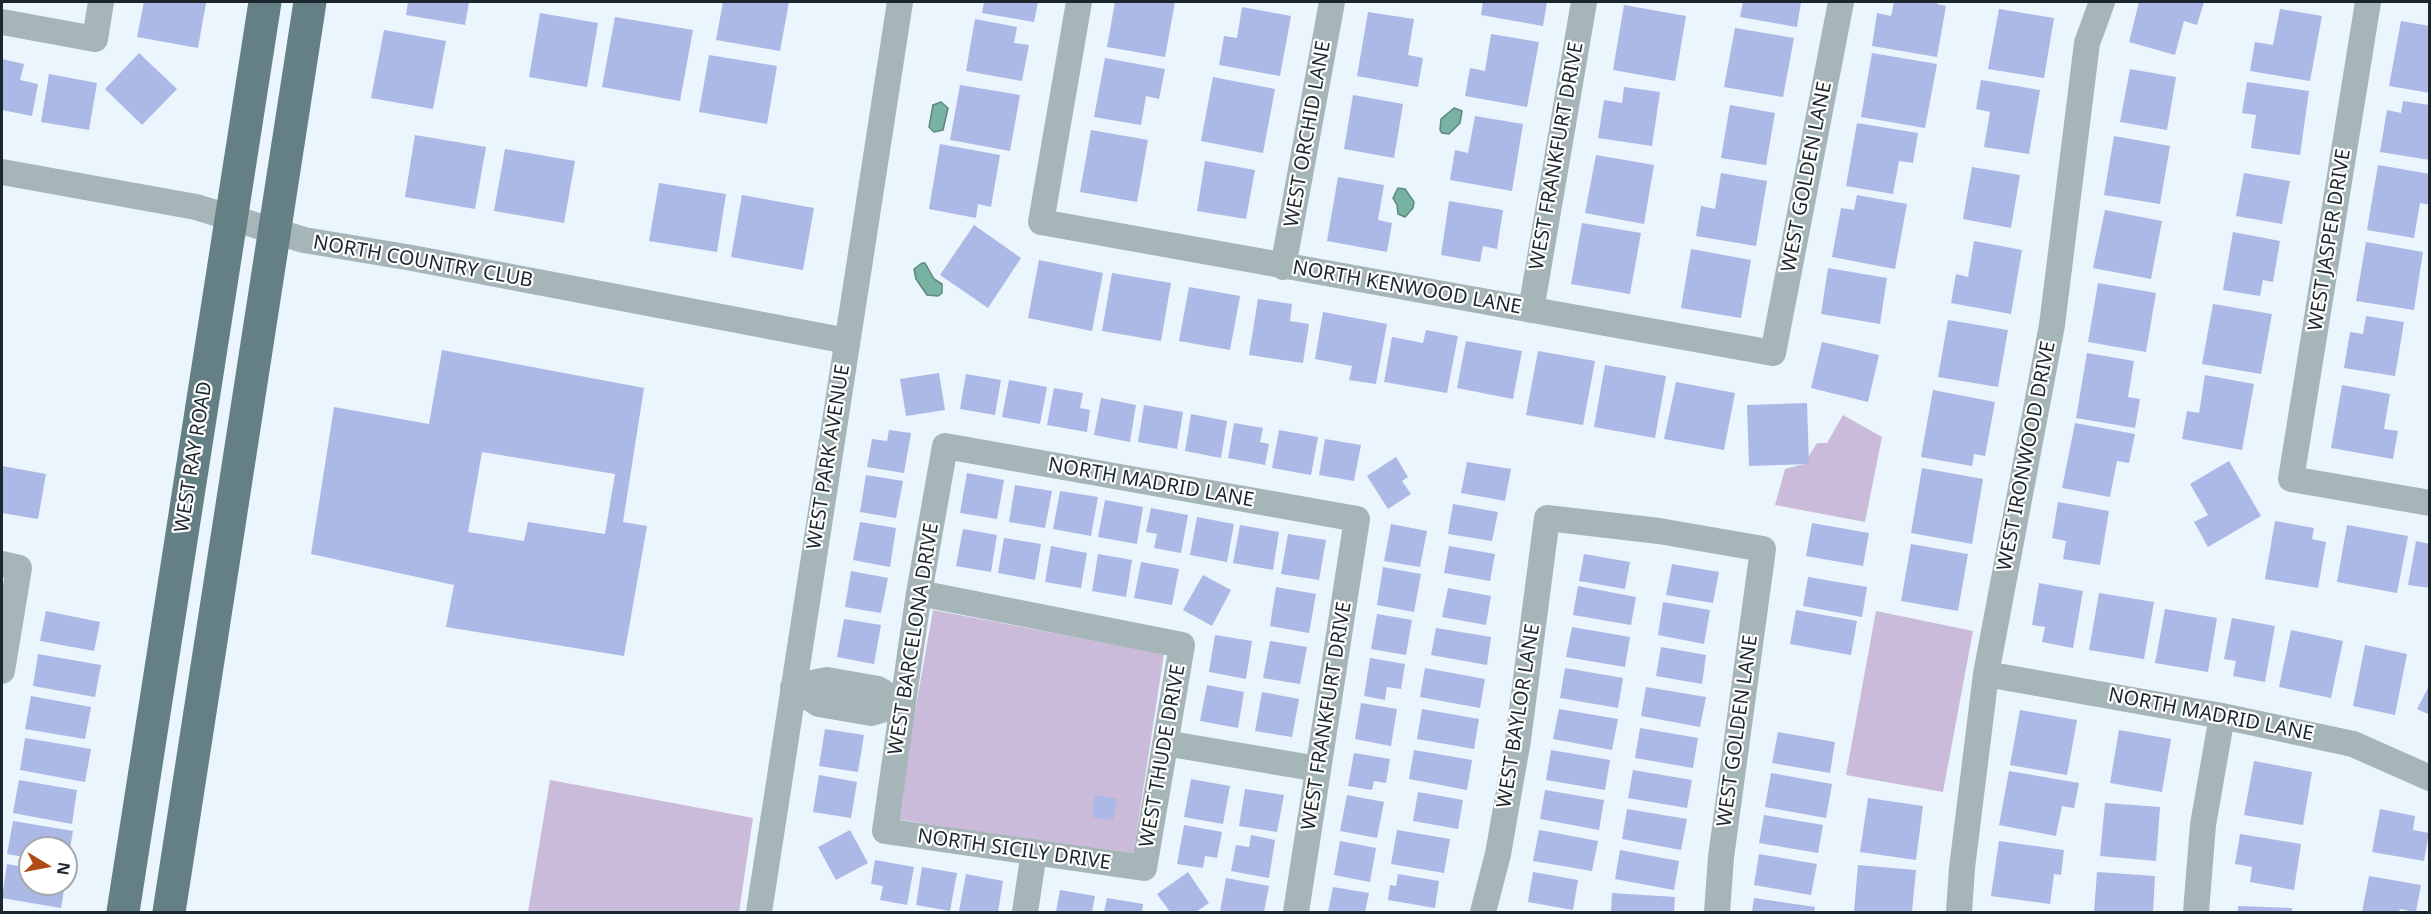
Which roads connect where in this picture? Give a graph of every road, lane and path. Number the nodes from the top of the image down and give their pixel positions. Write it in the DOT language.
graph roads {
  1 [pos="101,2"];
  2 [pos="265,2"];
  3 [pos="310,2"];
  4 [pos="900,2"];
  5 [pos="1079,2"];
  6 [pos="1332,2"];
  7 [pos="1584,2"];
  8 [pos="1841,2"];
  9 [pos="2102,2"];
  10 [pos="2368,2"];
  11 [pos="2,22"];
  12 [pos="2,172"];
  13 [pos="231,219"];
  14 [pos="274,231"];
  15 [pos="1283,267"];
  16 [pos="1531,310"];
  17 [pos="847,341"];
  18 [pos="1773,353"];
  19 [pos="945,446"];
  20 [pos="2430,503"];
  21 [pos="1547,518"];
  22 [pos="1358,519"];
  23 [pos="10,566"];
  24 [pos="919,593"];
  25 [pos="2,671"];
  26 [pos="1986,674"];
  27 [pos="793,687"];
  28 [pos="902,704"];
  29 [pos="2222,716"];
  30 [pos="1166,743"];
  31 [pos="1318,769"];
  32 [pos="2430,778"];
  33 [pos="885,831"];
  34 [pos="1035,852"];
  35 [pos="1144,868"];
  36 [pos="123,912"];
  37 [pos="169,912"];
  38 [pos="759,912"];
  39 [pos="1025,912"];
  40 [pos="1296,912"];
  41 [pos="1483,912"];
  42 [pos="1717,912"];
  43 [pos="1959,912"];
  44 [pos="2196,912"];
  1 -- 11 [label="street"];
  2 -- 13 [label="main road, WEST RAY ROAD"];
  3 -- 14 [label="main road"];
  4 -- 17 [label="street, WEST PARK AVENUE"];
  5 -- 15 [label="street, NORTH KENWOOD LANE"];
  6 -- 15 [label="street, WEST ORCHID LANE"];
  7 -- 16 [label="street, WEST FRANKFURT DRIVE"];
  8 -- 18 [label="street, WEST GOLDEN LANE"];
  9 -- 26 [label="street, WEST IRONWOOD DRIVE"];
  10 -- 20 [label="street, WEST JASPER DRIVE"];
  12 -- 13 [label="street, NORTH COUNTRY CLUB"];
  13 -- 14 [label="street, NORTH COUNTRY CLUB"];
  13 -- 36 [label="main road, WEST RAY ROAD"];
  14 -- 17 [label="street, NORTH COUNTRY CLUB"];
  14 -- 37 [label="main road"];
  15 -- 16 [label="street, NORTH KENWOOD LANE"];
  16 -- 18 [label="street, NORTH KENWOOD LANE"];
  17 -- 27 [label="street, WEST PARK AVENUE"];
  19 -- 22 [label="street, NORTH MADRID LANE"];
  19 -- 24 [label="street, WEST BARCELONA DRIVE"];
  21 -- 41 [label="street, WEST BAYLOR LANE"];
  21 -- 42 [label="street, WEST GOLDEN LANE"];
  22 -- 31 [label="street, WEST FRANKFURT DRIVE"];
  23 -- 25 [label="street"];
  24 -- 28 [label="street, WEST BARCELONA DRIVE"];
  24 -- 30 [label="street, WEST THUDE DRIVE"];
  26 -- 29 [label="street, NORTH MADRID LANE"];
  26 -- 43 [label="street, WEST IRONWOOD DRIVE"];
  27 -- 28 [label="street"];
  27 -- 38 [label="street, WEST PARK AVENUE"];
  28 -- 33 [label="street, WEST BARCELONA DRIVE"];
  29 -- 32 [label="street, NORTH MADRID LANE"];
  29 -- 44 [label="street"];
  30 -- 31 [label="street"];
  30 -- 35 [label="street, WEST THUDE DRIVE"];
  31 -- 40 [label="street, WEST FRANKFURT DRIVE"];
  33 -- 34 [label="street, NORTH SICILY DRIVE"];
  34 -- 35 [label="street, NORTH SICILY DRIVE"];
  34 -- 39 [label="street"];
}
